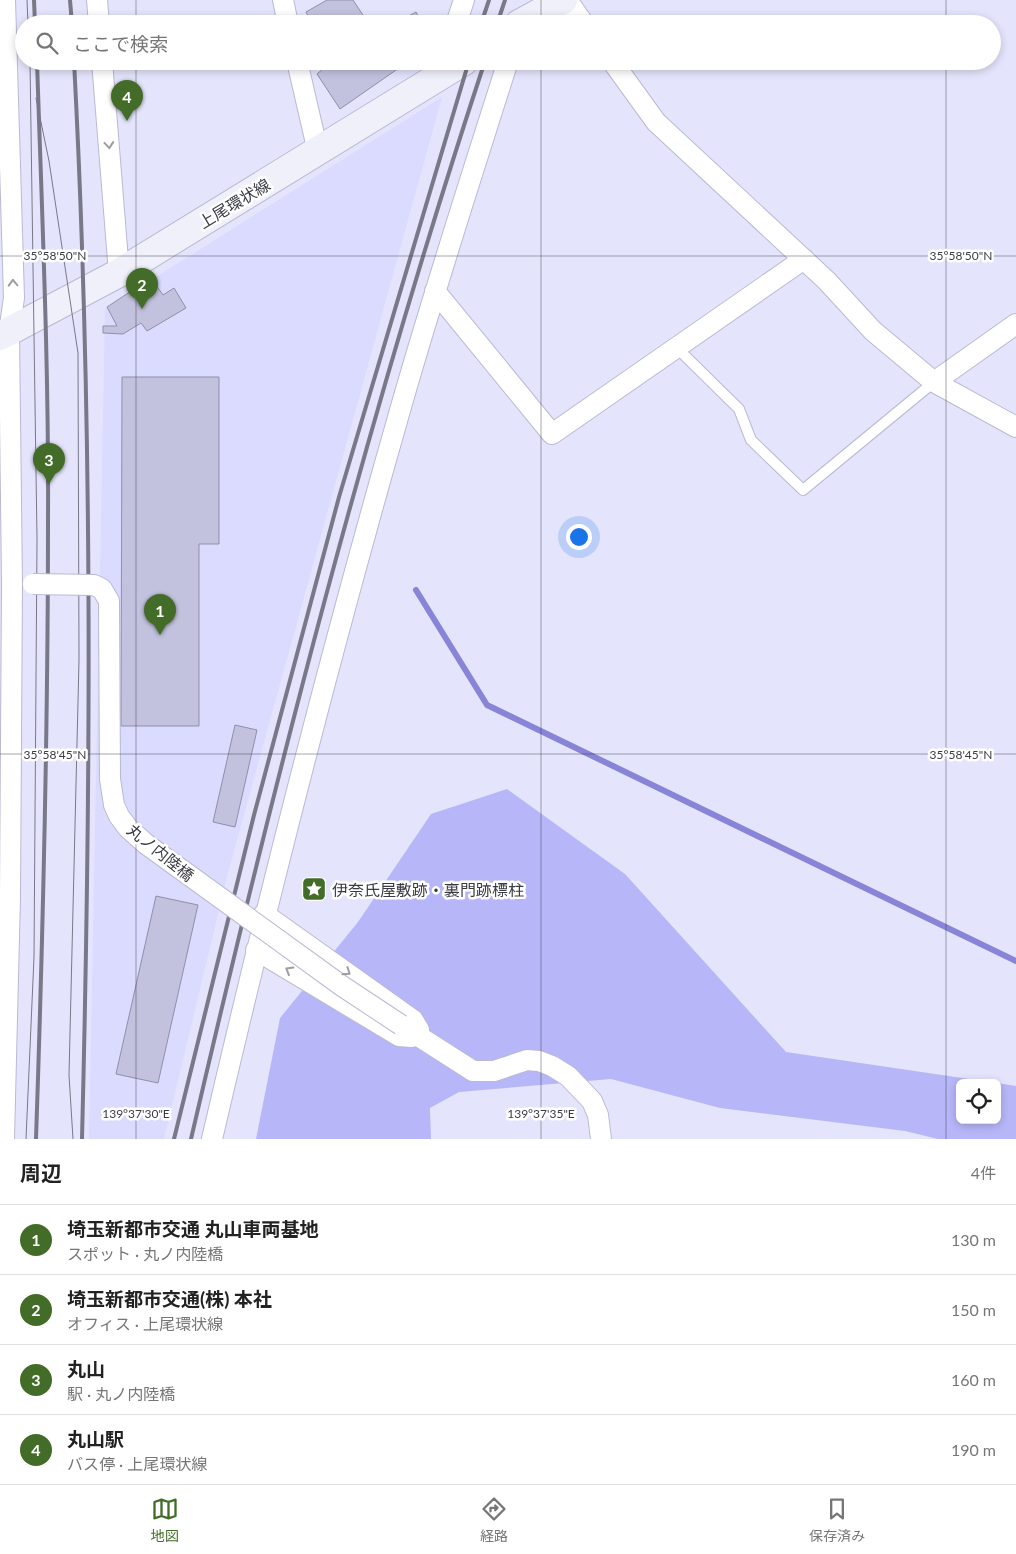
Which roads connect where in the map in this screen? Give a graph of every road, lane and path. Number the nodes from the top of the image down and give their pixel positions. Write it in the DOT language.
graph roads {
  1 [pos="5,0"];
  2 [pos="97,0"];
  3 [pos="283,0"];
  4 [pos="464,0"];
  5 [pos="527,0"];
  6 [pos="563,0"];
  7 [pos="567,0"];
  8 [pos="98,15"];
  9 [pos="286,15"];
  10 [pos="459,15"];
  11 [pos="523,15"];
  12 [pos="536,15"];
  13 [pos="578,15"];
  14 [pos="103,70"];
  15 [pos="299,70"];
  16 [pos="441,70"];
  17 [pos="505,70"];
  18 [pos="618,70"];
  19 [pos="318,152"];
  20 [pos="804,259"];
  21 [pos="119,273"];
  22 [pos="435,290"];
  23 [pos="1016,324"];
  24 [pos="5,334"];
  25 [pos="677,348"];
  26 [pos="934,382"];
  27 [pos="1016,427"];
  28 [pos="12,584"];
  29 [pos="264,914"];
  30 [pos="256,950"];
  31 [pos="424,1038"];
  32 [pos="4,1139"];
  33 [pos="212,1139"];
  34 [pos="601,1139"];
  24 -- 1 [label="street, one-way"];
  2 -- 8 [label="street"];
  3 -- 9 [label="street"];
  4 -- 10 [label="street"];
  5 -- 11 [label="street"];
  6 -- 12 [label="main road"];
  7 -- 13 [label="street"];
  14 -- 21 [label="street, one-way"];
  15 -- 19 [label="street"];
  16 -- 19 [label="main road, 上尾環状線"];
  17 -- 22 [label="street"];
  18 -- 20 [label="street"];
  19 -- 21 [label="main road, 上尾環状線"];
  20 -- 25 [label="street"];
  20 -- 26 [label="street"];
  21 -- 24 [label="main road, 上尾環状線"];
  22 -- 25 [label="street"];
  22 -- 29 [label="street"];
  23 -- 26 [label="street"];
  24 -- 28 [label="street"];
  25 -- 26 [label="lane"];
  26 -- 27 [label="street"];
  28 -- 31 [label="street, 丸ノ内陸橋, bridge"];
  28 -- 32 [label="street"];
  29 -- 30 [label="street"];
  29 -- 31 [label="street, one-way"];
  31 -- 30 [label="street, one-way"];
  30 -- 33 [label="street"];
  31 -- 34 [label="street, 丸ノ内陸橋"];
}
